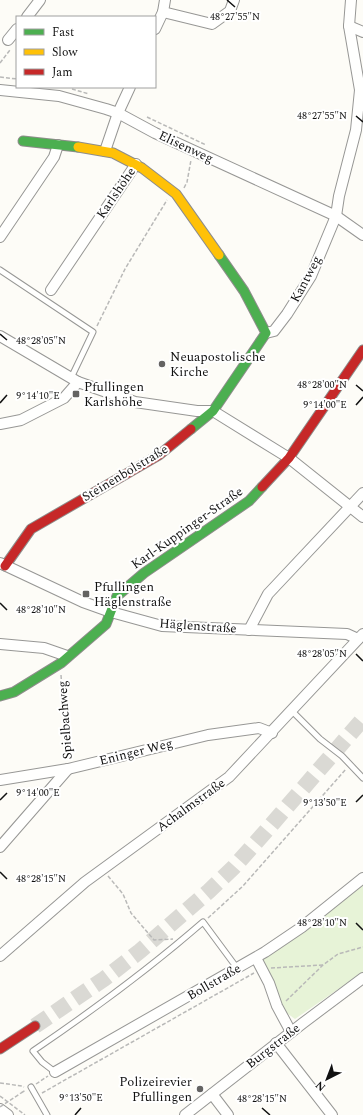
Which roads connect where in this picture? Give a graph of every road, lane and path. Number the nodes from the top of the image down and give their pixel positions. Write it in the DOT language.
graph roads {
  1 [pos="40,0"];
  2 [pos="164,0"];
  3 [pos="234,0"];
  4 [pos="351,0"];
  5 [pos="163,12"];
  6 [pos="28,16"];
  7 [pos="349,26"];
  8 [pos="156,27"];
  9 [pos="16,30"];
  10 [pos="363,32"];
  11 [pos="8,40"];
  12 [pos="0,63"];
  13 [pos="0,77"];
  14 [pos="16,79"];
  15 [pos="130,88"];
  16 [pos="0,90"];
  17 [pos="118,113"];
  18 [pos="360,131"];
  19 [pos="23,141"];
  20 [pos="58,145"];
  21 [pos="105,151"];
  22 [pos="190,162"];
  23 [pos="136,164"];
  24 [pos="187,182"];
  25 [pos="176,194"];
  26 [pos="336,216"];
  27 [pos="363,235"];
  28 [pos="0,237"];
  29 [pos="0,270"];
  30 [pos="51,290"];
  31 [pos="94,332"];
  32 [pos="266,333"];
  33 [pos="0,336"];
  34 [pos="363,350"];
  35 [pos="74,380"];
  36 [pos="214,411"];
  37 [pos="0,424"];
  38 [pos="289,458"];
  39 [pos="363,493"];
  40 [pos="351,508"];
  41 [pos="363,517"];
  42 [pos="2,564"];
  43 [pos="112,612"];
  44 [pos="249,630"];
  45 [pos="361,637"];
  46 [pos="0,644"];
  47 [pos="64,660"];
  48 [pos="0,696"];
  49 [pos="292,711"];
  50 [pos="272,733"];
  51 [pos="350,764"];
  52 [pos="68,769"];
  53 [pos="363,778"];
  54 [pos="0,780"];
  55 [pos="0,847"];
  56 [pos="103,869"];
  57 [pos="363,878"];
  58 [pos="203,922"];
  59 [pos="182,941"];
  60 [pos="363,947"];
  61 [pos="0,956"];
  62 [pos="256,958"];
  63 [pos="323,965"];
  64 [pos="238,968"];
  65 [pos="262,968"];
  66 [pos="363,978"];
  67 [pos="277,1006"];
  68 [pos="35,1026"];
  69 [pos="291,1032"];
  70 [pos="276,1044"];
  71 [pos="0,1049"];
  72 [pos="55,1072"];
  73 [pos="0,1083"];
  74 [pos="31,1087"];
  75 [pos="212,1094"];
  76 [pos="0,1096"];
  77 [pos="37,1096"];
  78 [pos="0,1108"];
  79 [pos="8,1115"];
  80 [pos="25,1115"];
  81 [pos="47,1115"];
  82 [pos="185,1115"];
  83 [pos="228,1115"];
  84 [pos="332,1115"];
  1 -- 6 [label="street"];
  2 -- 5 [label="street"];
  3 -- 5 [label="street"];
  4 -- 7 [label="street, Kantweg"];
  5 -- 8 [label="street"];
  7 -- 10 [label="street"];
  7 -- 18 [label="street, Kantweg"];
  9 -- 11 [label="street"];
  11 -- 12 [label="path"];
  13 -- 14 [label="path"];
  15 -- 17 [label="street"];
  16 -- 17 [label="street, Elisenweg"];
  17 -- 21 [label="street"];
  17 -- 26 [label="street, Elisenweg"];
  18 -- 26 [label="street, Kantweg"];
  19 -- 20 [label="street, Karlshöhe"];
  20 -- 21 [label="street, Karlshöhe"];
  20 -- 28 [label="street"];
  21 -- 23 [label="street, Karlshöhe"];
  22 -- 24 [label="path"];
  23 -- 25 [label="street"];
  23 -- 30 [label="street, Karlshöhe"];
  25 -- 31 [label="path"];
  25 -- 32 [label="street"];
  26 -- 27 [label="street, Elisenweg"];
  26 -- 32 [label="street, Kantweg"];
  29 -- 31 [label="lane"];
  31 -- 35 [label="lane"];
  32 -- 36 [label="street, Steinenbolstraße"];
  33 -- 35 [label="street"];
  34 -- 38 [label="street, Karl-Kuppinger-Straße"];
  35 -- 36 [label="street"];
  35 -- 37 [label="street"];
  36 -- 38 [label="street"];
  36 -- 42 [label="street, Steinenbolstraße"];
  38 -- 40 [label="street"];
  38 -- 43 [label="street, Karl-Kuppinger-Straße"];
  39 -- 40 [label="street"];
  40 -- 41 [label="street"];
  40 -- 44 [label="street"];
  42 -- 43 [label="street, Häglenstraße"];
  43 -- 44 [label="street, Häglenstraße"];
  43 -- 47 [label="street, Karl-Kuppinger-Straße"];
  44 -- 45 [label="street, Häglenstraße"];
  45 -- 49 [label="street, Achalmstraße"];
  46 -- 47 [label="street"];
  47 -- 48 [label="street, Karl-Kuppinger-Straße"];
  47 -- 52 [label="path, Spielbachweg"];
  49 -- 50 [label="street, Achalmstraße"];
  49 -- 51 [label="lane"];
  50 -- 52 [label="street, Eninger Weg"];
  50 -- 56 [label="street, Achalmstraße"];
  51 -- 53 [label="lane"];
  51 -- 58 [label="path"];
  52 -- 54 [label="street, Eninger Weg"];
  52 -- 55 [label="street, Spielbachweg"];
  56 -- 59 [label="path"];
  56 -- 61 [label="street, Achalmstraße"];
  57 -- 62 [label="street, Bollstraße"];
  58 -- 59 [label="lane"];
  58 -- 64 [label="lane"];
  59 -- 72 [label="lane"];
  60 -- 63 [label="path"];
  62 -- 64 [label="street, Bollstraße"];
  62 -- 65 [label="street"];
  63 -- 65 [label="path"];
  63 -- 67 [label="path"];
  64 -- 72 [label="street, Bollstraße"];
  65 -- 67 [label="street"];
  65 -- 77 [label="path"];
  66 -- 69 [label="street, Burgstraße"];
  67 -- 69 [label="street"];
  68 -- 71 [label="street"];
  69 -- 70 [label="street, Burgstraße"];
  70 -- 75 [label="street, Burgstraße"];
  70 -- 84 [label="street"];
  72 -- 74 [label="path"];
  73 -- 78 [label="path, bridge"];
  74 -- 77 [label="lane"];
  75 -- 82 [label="street, Burgstraße"];
  75 -- 83 [label="street"];
  76 -- 80 [label="path"];
  77 -- 81 [label="lane"];
  78 -- 79 [label="street"];
}
